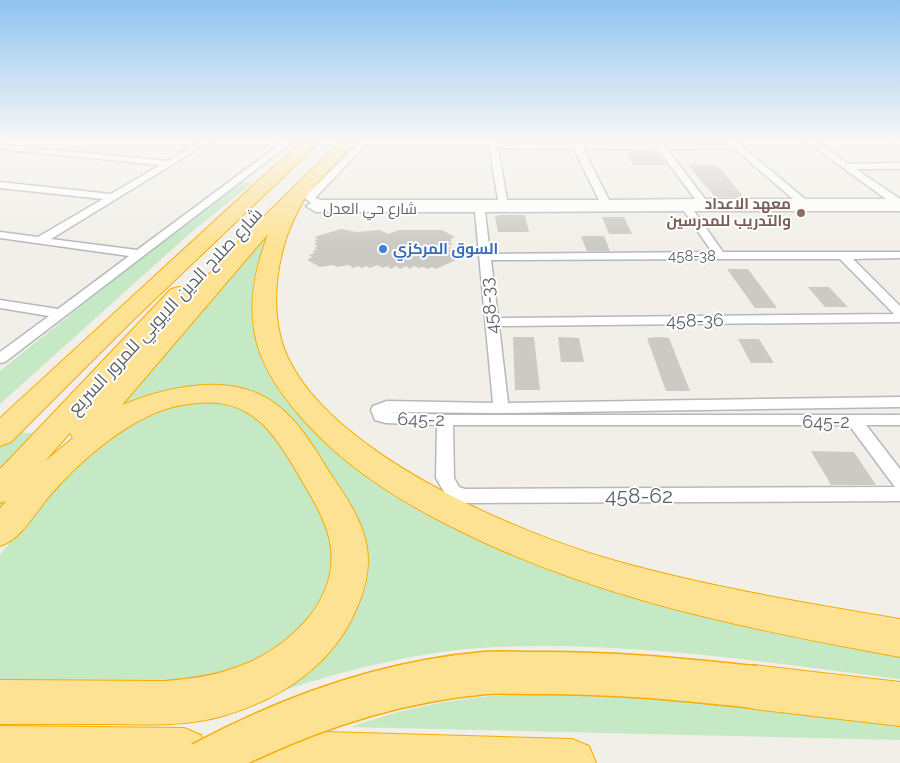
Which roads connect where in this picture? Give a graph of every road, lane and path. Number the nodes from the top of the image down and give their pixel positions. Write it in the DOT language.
graph roads {
  1 [pos="149,175"];
  2 [pos="242,175"];
  3 [pos="299,175"];
  4 [pos="314,175"];
  5 [pos="315,175"];
  6 [pos="316,175"];
  7 [pos="317,175"];
  8 [pos="331,175"];
  9 [pos="498,175"];
  10 [pos="592,175"];
  11 [pos="682,175"];
  12 [pos="770,175"];
  13 [pos="858,175"];
  14 [pos="0,185"];
  15 [pos="111,197"];
  16 [pos="802,202"];
  17 [pos="503,203"];
  18 [pos="606,203"];
  19 [pos="703,203"];
  20 [pos="480,206"];
  21 [pos="898,207"];
  22 [pos="687,209"];
  23 [pos="0,235"];
  24 [pos="41,240"];
  25 [pos="139,254"];
  26 [pos="843,255"];
  27 [pos="900,255"];
  28 [pos="720,256"];
  29 [pos="484,257"];
  30 [pos="0,304"];
  31 [pos="58,313"];
  32 [pos="900,313"];
  33 [pos="900,318"];
  34 [pos="168,319"];
  35 [pos="490,322"];
  36 [pos="0,358"];
  37 [pos="900,402"];
  38 [pos="492,412"];
  39 [pos="0,414"];
  40 [pos="445,420"];
  41 [pos="900,420"];
  42 [pos="854,421"];
  43 [pos="0,435"];
  44 [pos="900,482"];
  45 [pos="0,490"];
  46 [pos="35,490"];
  47 [pos="900,494"];
  48 [pos="0,532"];
  49 [pos="900,638"];
  50 [pos="0,702"];
  51 [pos="900,704"];
  52 [pos="0,750"];
  53 [pos="255,754"];
  54 [pos="193,758"];
  55 [pos="572,763"];
  1 -- 15 [label="street"];
  2 -- 25 [label="street"];
  3 -- 34 [label="highway, شارع صلاح الدين الايوبي للمرور السريع"];
  4 -- 39 [label="highway"];
  5 -- 43 [label="highway, شارع صلاح الدين الايوبي للمرور السريع"];
  6 -- 34 [label="highway"];
  7 -- 49 [label="highway"];
  8 -- 20 [label="street, شارع حي العدل"];
  9 -- 17 [label="street"];
  10 -- 18 [label="street"];
  11 -- 19 [label="street"];
  12 -- 16 [label="street"];
  13 -- 21 [label="street"];
  14 -- 15 [label="street"];
  15 -- 24 [label="street"];
  16 -- 19 [label="street, شارع حي العدل"];
  16 -- 21 [label="street, شارع حي العدل"];
  17 -- 18 [label="street, شارع حي العدل"];
  17 -- 20 [label="street, شارع حي العدل"];
  18 -- 19 [label="street, شارع حي العدل"];
  20 -- 22 [label="street, شارع حي العدل"];
  20 -- 29 [label="street, 458-33"];
  21 -- 22 [label="street, شارع حي العدل"];
  22 -- 28 [label="street"];
  23 -- 24 [label="street"];
  24 -- 25 [label="street"];
  25 -- 31 [label="street"];
  26 -- 27 [label="street, 458-38"];
  26 -- 28 [label="street, 458-38"];
  26 -- 32 [label="street"];
  28 -- 29 [label="street, 458-38"];
  29 -- 35 [label="street, 458-33"];
  30 -- 31 [label="street"];
  31 -- 36 [label="street"];
  33 -- 35 [label="street, 458-36"];
  34 -- 45 [label="highway, شارع صلاح الدين الايوبي للمرور السريع"];
  34 -- 46 [label="highway"];
  35 -- 38 [label="street, 458-33"];
  37 -- 38 [label="street, 645-2"];
  38 -- 40 [label="street, 645-2"];
  38 -- 40 [label="street, 645-2"];
  38 -- 42 [label="street, 645-2"];
  40 -- 47 [label="street, 458-62"];
  41 -- 42 [label="street, 645-2"];
  42 -- 44 [label="street"];
  46 -- 48 [label="highway"];
  46 -- 50 [label="highway"];
  51 -- 54 [label="highway, bridge"];
  52 -- 54 [label="highway"];
  53 -- 55 [label="highway"];
}
